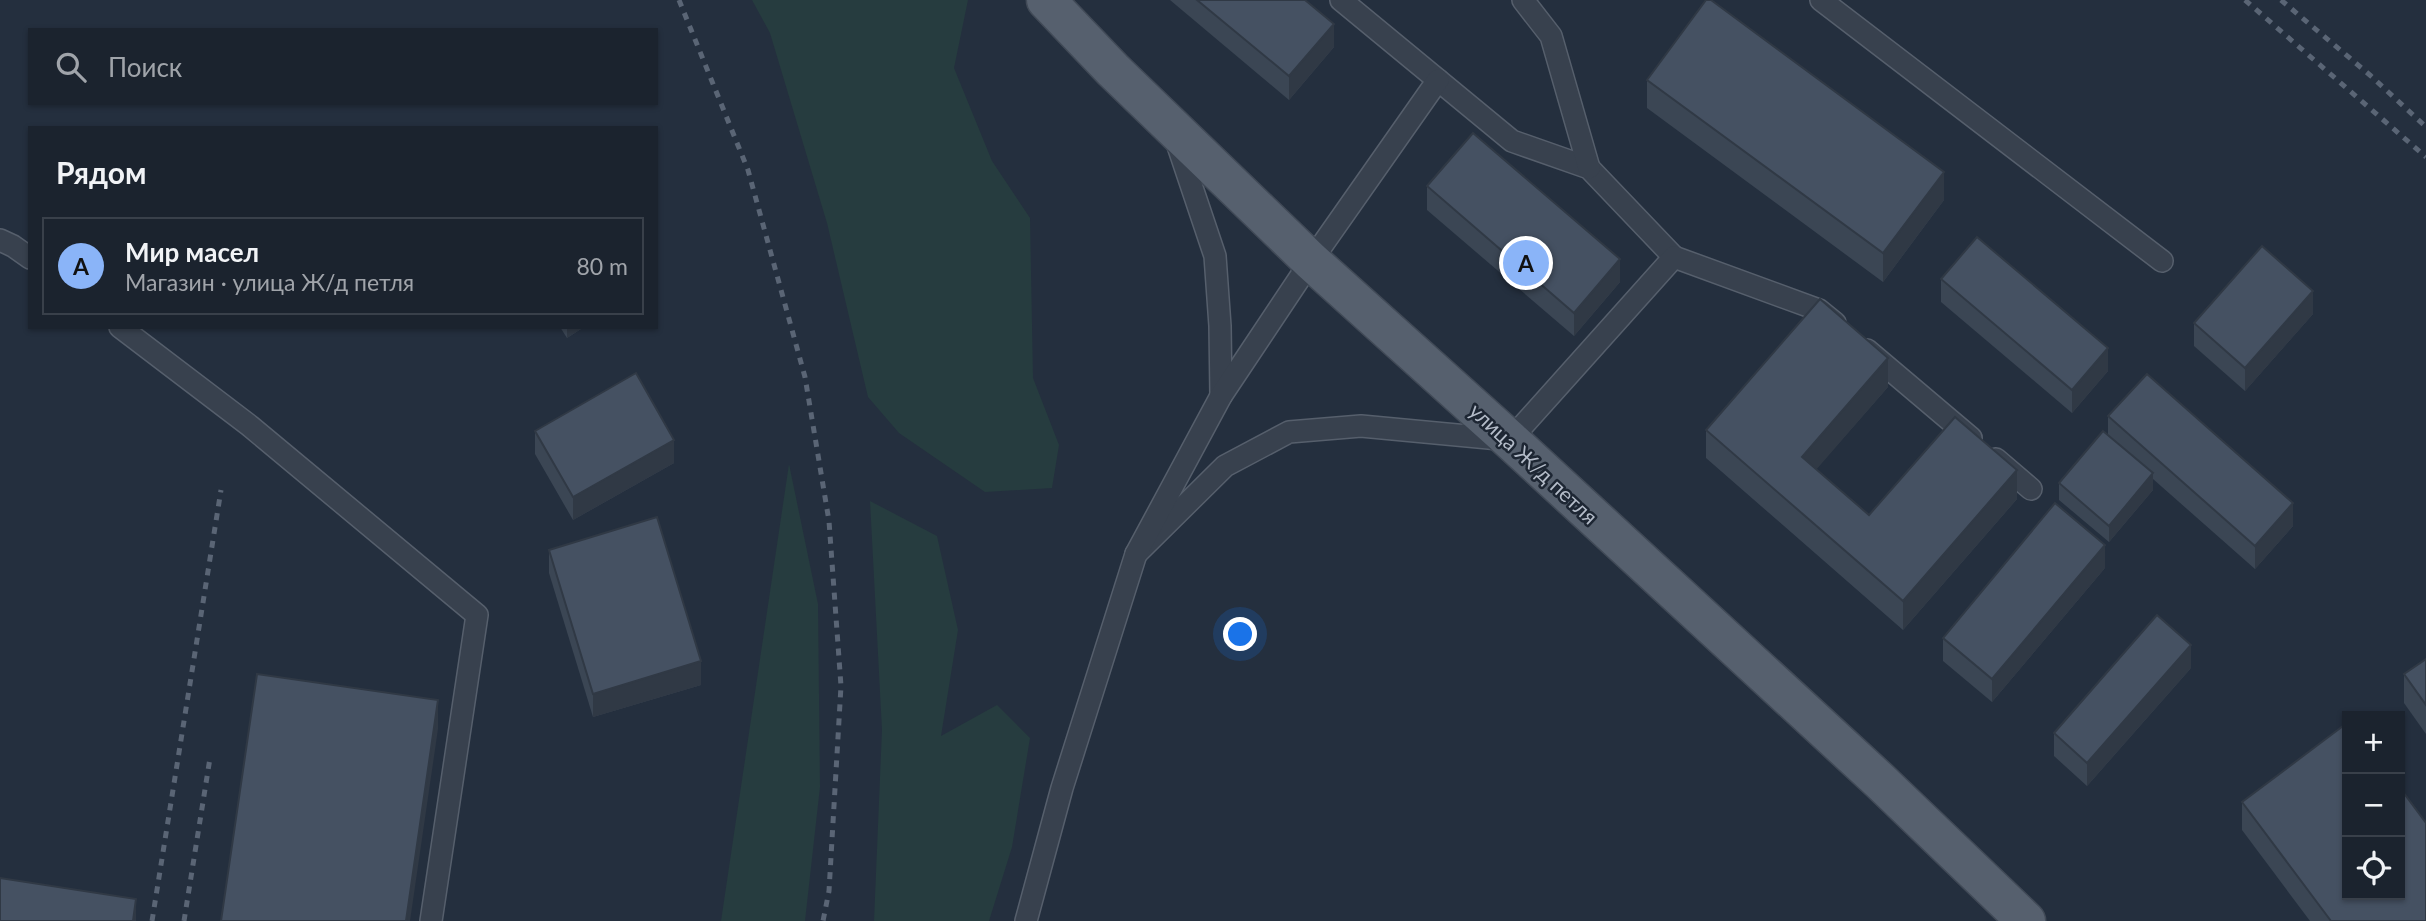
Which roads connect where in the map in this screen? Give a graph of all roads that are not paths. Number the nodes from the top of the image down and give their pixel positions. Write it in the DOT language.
graph roads {
  1 [pos="1046,0"];
  2 [pos="1341,0"];
  3 [pos="1523,0"];
  4 [pos="1821,0"];
  5 [pos="1438,80"];
  6 [pos="1171,125"];
  7 [pos="1589,168"];
  8 [pos="0,240"];
  9 [pos="28,257"];
  10 [pos="1674,257"];
  11 [pos="1311,261"];
  12 [pos="2162,261"];
  13 [pos="123,329"];
  14 [pos="1221,396"];
  15 [pos="1510,440"];
  16 [pos="2031,489"];
  17 [pos="1136,554"];
  18 [pos="431,921"];
  19 [pos="1026,921"];
  20 [pos="2026,921"];
  1 -- 6 [label="main road, улица Ж/д петля"];
  2 -- 5 [label="lane"];
  3 -- 7 [label="lane"];
  4 -- 12 [label="lane"];
  5 -- 7 [label="lane"];
  5 -- 11 [label="lane"];
  6 -- 11 [label="main road, улица Ж/д петля"];
  6 -- 14 [label="lane"];
  7 -- 10 [label="lane"];
  8 -- 9 [label="lane"];
  10 -- 15 [label="lane"];
  10 -- 16 [label="lane"];
  11 -- 14 [label="lane"];
  11 -- 15 [label="main road, улица Ж/д петля"];
  13 -- 18 [label="lane"];
  14 -- 17 [label="lane"];
  15 -- 17 [label="lane"];
  15 -- 20 [label="main road, улица Ж/д петля"];
  17 -- 19 [label="lane"];
}
